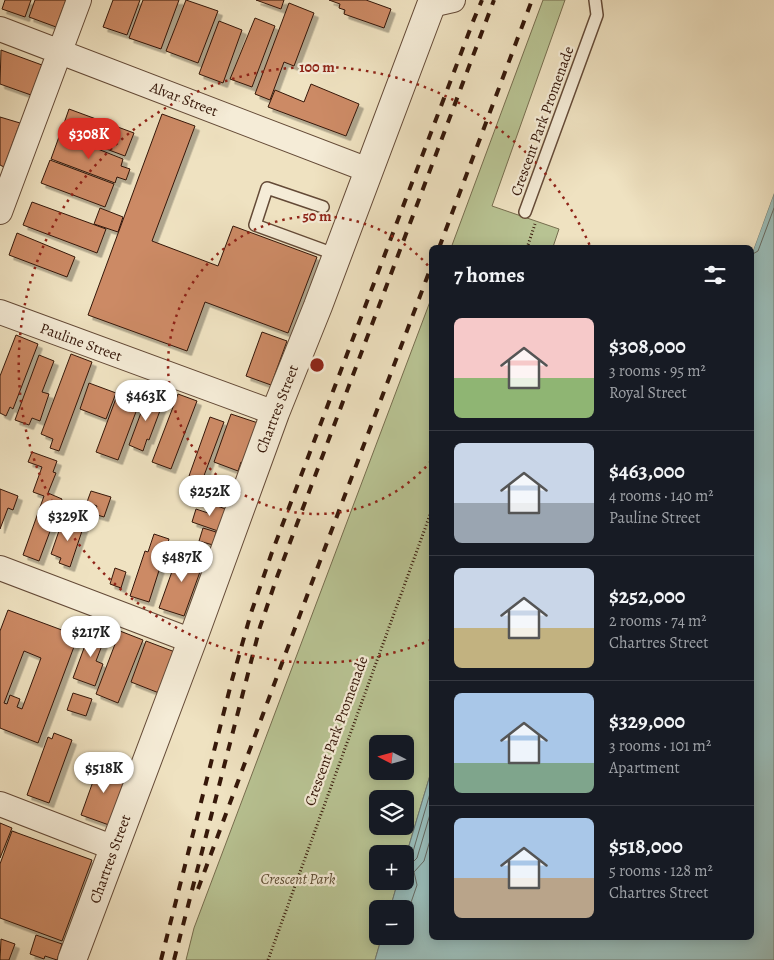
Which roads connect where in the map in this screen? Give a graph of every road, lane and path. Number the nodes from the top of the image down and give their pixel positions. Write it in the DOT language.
graph roads {
  1 [pos="79,0"];
  2 [pos="595,0"];
  3 [pos="439,2"];
  4 [pos="0,29"];
  5 [pos="60,51"];
  6 [pos="368,170"];
  7 [pos="322,207"];
  8 [pos="0,212"];
  9 [pos="525,212"];
  10 [pos="528,245"];
  11 [pos="337,255"];
  12 [pos="0,312"];
  13 [pos="275,413"];
  14 [pos="429,517"];
  15 [pos="0,568"];
  16 [pos="192,641"];
  17 [pos="0,804"];
  18 [pos="114,848"];
  19 [pos="72,960"];
  20 [pos="268,960"];
  1 -- 5 [label="street"];
  2 -- 9 [label="lane, Crescent Park Promenade"];
  3 -- 6 [label="street, Chartres Street"];
  4 -- 5 [label="street, Alvar Street"];
  5 -- 6 [label="street, Alvar Street"];
  5 -- 8 [label="street"];
  6 -- 11 [label="street, Chartres Street"];
  7 -- 11 [label="lane"];
  9 -- 10 [label="path, Crescent Park Promenade"];
  11 -- 13 [label="street, Chartres Street"];
  12 -- 13 [label="street, Pauline Street"];
  13 -- 16 [label="street, Chartres Street"];
  14 -- 20 [label="path, Crescent Park Promenade"];
  15 -- 16 [label="street"];
  16 -- 18 [label="street, Chartres Street"];
  17 -- 18 [label="street"];
  18 -- 19 [label="street, Chartres Street"];
}
